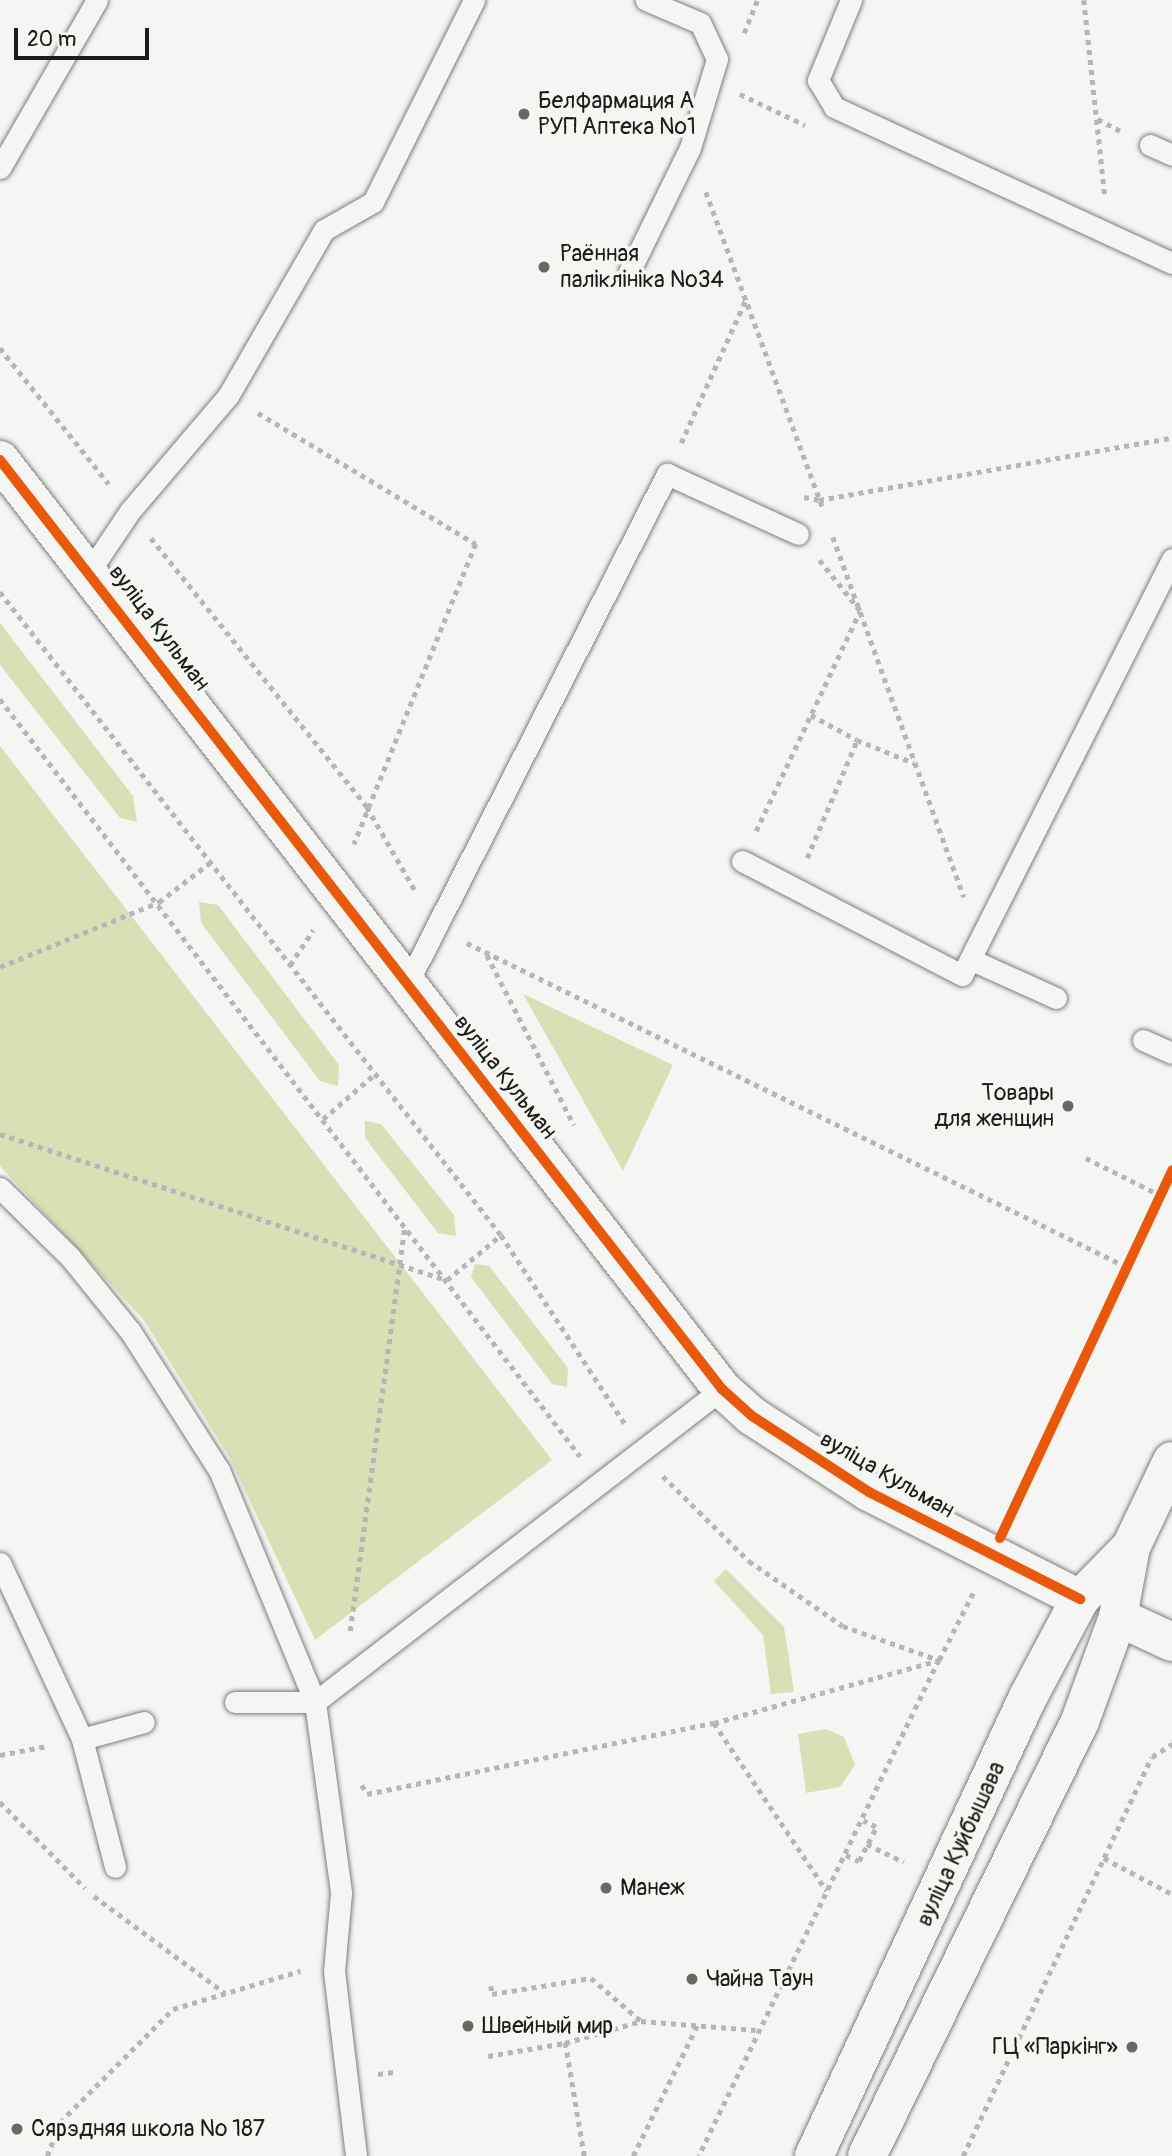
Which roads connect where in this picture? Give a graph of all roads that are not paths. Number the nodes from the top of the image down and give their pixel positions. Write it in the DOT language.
graph roads {
  1 [pos="97,0"];
  2 [pos="474,0"];
  3 [pos="646,0"];
  4 [pos="851,0"];
  5 [pos="1150,145"];
  6 [pos="1172,155"];
  7 [pos="0,168"];
  8 [pos="1172,263"];
  9 [pos="629,272"];
  10 [pos="0,460"];
  11 [pos="797,534"];
  12 [pos="1172,559"];
  13 [pos="89,572"];
  14 [pos="742,861"];
  15 [pos="978,953"];
  16 [pos="406,986"];
  17 [pos="1056,998"];
  18 [pos="1143,1040"];
  19 [pos="1172,1053"];
  20 [pos="0,1188"];
  21 [pos="722,1389"];
  22 [pos="1172,1461"];
  23 [pos="1131,1547"];
  24 [pos="0,1563"];
  25 [pos="1080,1600"];
  26 [pos="1118,1617"];
  27 [pos="1172,1642"];
  28 [pos="235,1702"];
  29 [pos="315,1702"];
  30 [pos="144,1722"];
  31 [pos="82,1739"];
  32 [pos="115,1867"];
  33 [pos="356,2156"];
  34 [pos="814,2156"];
  35 [pos="867,2156"];
  1 -- 7 [label="lane"];
  2 -- 13 [label="lane"];
  3 -- 9 [label="lane"];
  4 -- 8 [label="lane"];
  5 -- 6 [label="lane"];
  10 -- 13 [label="street, вуліца Кульман"];
  11 -- 16 [label="lane"];
  12 -- 15 [label="lane"];
  13 -- 16 [label="street, вуліца Кульман"];
  14 -- 15 [label="lane"];
  15 -- 17 [label="lane"];
  16 -- 21 [label="street, вуліца Кульман"];
  18 -- 19 [label="lane"];
  20 -- 29 [label="lane"];
  21 -- 25 [label="street, вуліца Кульман"];
  21 -- 29 [label="lane"];
  22 -- 23 [label="street, вуліца Куйбышава"];
  23 -- 25 [label="street, вуліца Куйбышава"];
  23 -- 26 [label="street, вуліца Куйбышава"];
  24 -- 31 [label="lane"];
  25 -- 26 [label="street, вуліца Кульман"];
  25 -- 34 [label="street, вуліца Куйбышава"];
  26 -- 27 [label="street"];
  26 -- 35 [label="street, вуліца Куйбышава"];
  28 -- 29 [label="lane"];
  29 -- 33 [label="lane"];
  30 -- 31 [label="lane"];
  31 -- 32 [label="lane"];
}
